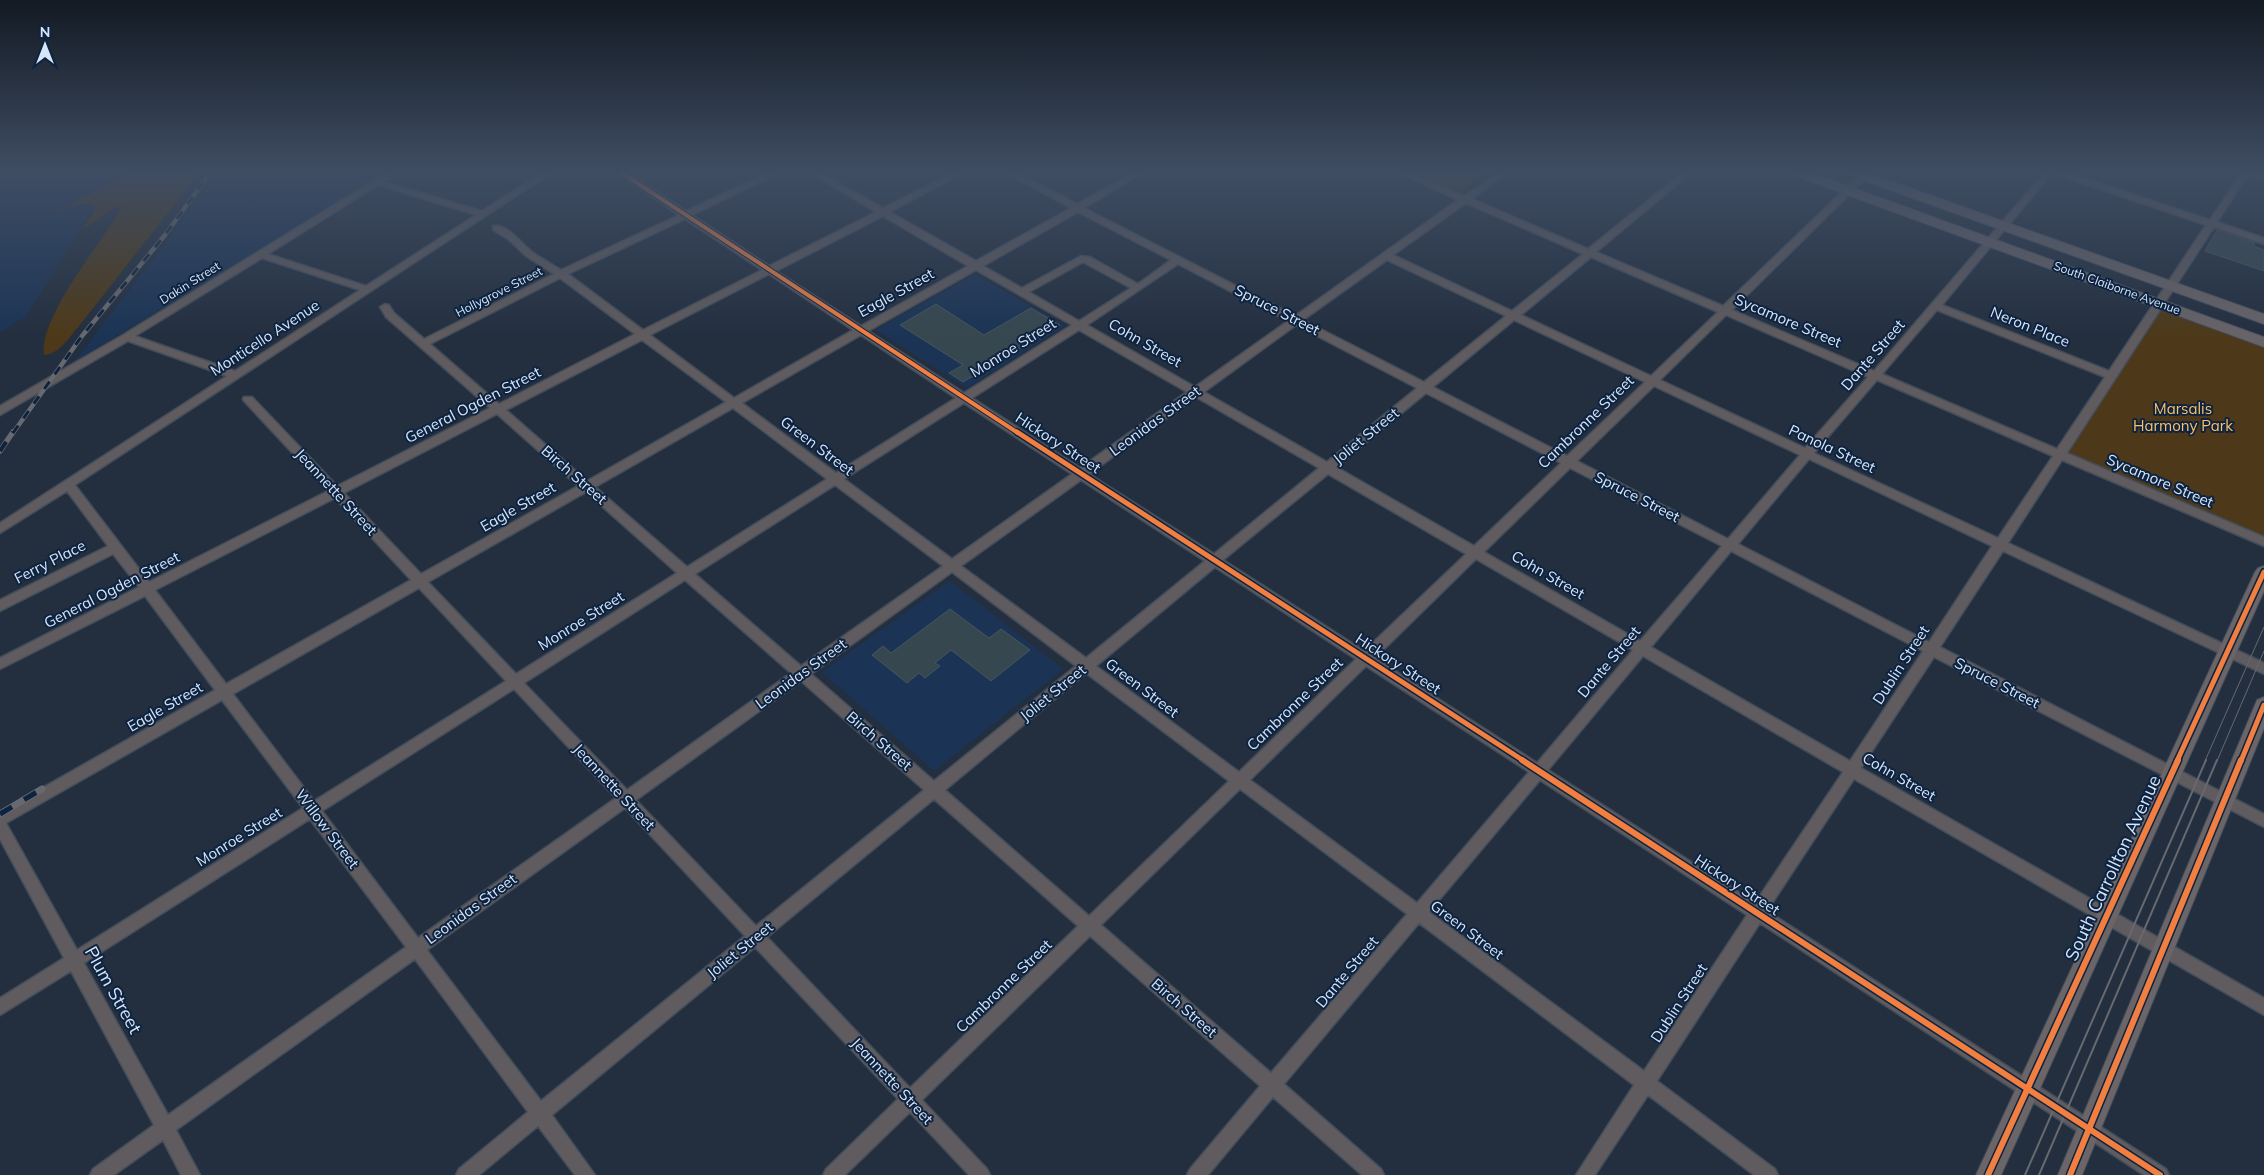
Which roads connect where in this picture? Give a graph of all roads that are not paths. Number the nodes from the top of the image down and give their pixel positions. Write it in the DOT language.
graph roads {
  1 [pos="302,228"];
  2 [pos="462,228"];
  3 [pos="496,228"];
  4 [pos="661,228"];
  5 [pos="705,228"];
  6 [pos="853,228"];
  7 [pos="911,228"];
  8 [pos="1043,228"];
  9 [pos="1117,228"];
  10 [pos="1425,228"];
  11 [pos="1534,228"];
  12 [pos="1620,228"];
  13 [pos="1810,228"];
  14 [pos="1952,228"];
  15 [pos="2003,228"];
  16 [pos="2009,228"];
  17 [pos="2209,228"];
  18 [pos="2222,228"];
  19 [pos="1991,242"];
  20 [pos="2264,242"];
  21 [pos="1591,252"];
  22 [pos="260,254"];
  23 [pos="1386,256"];
  24 [pos="1179,259"];
  25 [pos="977,266"];
  26 [pos="770,270"];
  27 [pos="561,274"];
  28 [pos="2171,286"];
  29 [pos="1138,288"];
  30 [pos="368,290"];
  31 [pos="1022,292"];
  32 [pos="2160,303"];
  33 [pos="385,306"];
  34 [pos="1936,306"];
  35 [pos="2235,309"];
  36 [pos="1725,310"];
  37 [pos="1513,316"];
  38 [pos="1295,319"];
  39 [pos="2263,320"];
  40 [pos="1081,324"];
  41 [pos="2220,326"];
  42 [pos="861,331"];
  43 [pos="642,335"];
  44 [pos="127,337"];
  45 [pos="2259,339"];
  46 [pos="424,343"];
  47 [pos="235,375"];
  48 [pos="1876,376"];
  49 [pos="2112,376"];
  50 [pos="1651,382"];
  51 [pos="1426,387"];
  52 [pos="1197,391"];
  53 [pos="964,398"];
  54 [pos="248,399"];
  55 [pos="733,404"];
  56 [pos="499,409"];
  57 [pos="0,411"];
  58 [pos="2059,454"];
  59 [pos="1806,455"];
  60 [pos="1569,462"];
  61 [pos="1328,467"];
  62 [pos="1082,473"];
  63 [pos="835,480"];
  64 [pos="68,484"];
  65 [pos="587,486"];
  66 [pos="336,492"];
  67 [pos="0,529"];
  68 [pos="2264,542"];
  69 [pos="1730,545"];
  70 [pos="1999,546"];
  71 [pos="116,547"];
  72 [pos="1476,552"];
  73 [pos="1215,560"];
  74 [pos="952,566"];
  75 [pos="2264,572"];
  76 [pos="687,573"];
  77 [pos="420,581"];
  78 [pos="146,589"];
  79 [pos="0,606"];
  80 [pos="1642,648"];
  81 [pos="1931,649"];
  82 [pos="2227,652"];
  83 [pos="1366,658"];
  84 [pos="0,664"];
  85 [pos="1086,666"];
  86 [pos="2264,669"];
  87 [pos="802,674"];
  88 [pos="515,682"];
  89 [pos="223,692"];
  90 [pos="2264,705"];
  91 [pos="1852,769"];
  92 [pos="1539,770"];
  93 [pos="2172,774"];
  94 [pos="1239,781"];
  95 [pos="934,790"];
  96 [pos="626,799"];
  97 [pos="2224,801"];
  98 [pos="312,810"];
  99 [pos="0,820"];
  100 [pos="2264,821"];
  101 [pos="0,825"];
  102 [pos="1418,913"];
  103 [pos="1758,913"];
  104 [pos="2106,916"];
  105 [pos="1090,926"];
  106 [pos="756,937"];
  107 [pos="2164,948"];
  108 [pos="416,949"];
  109 [pos="74,961"];
  110 [pos="0,1007"];
  111 [pos="2264,1007"];
  112 [pos="1646,1083"];
  113 [pos="1272,1085"];
  114 [pos="2027,1088"];
  115 [pos="910,1100"];
  116 [pos="540,1114"];
  117 [pos="165,1128"];
  118 [pos="2089,1129"];
  119 [pos="99,1175"];
  120 [pos="191,1175"];
  121 [pos="465,1175"];
  122 [pos="586,1175"];
  123 [pos="832,1175"];
  124 [pos="981,1175"];
  125 [pos="1196,1175"];
  126 [pos="1375,1175"];
  127 [pos="1585,1175"];
  128 [pos="1769,1175"];
  129 [pos="1988,1175"];
  130 [pos="2070,1175"];
  131 [pos="2160,1175"];
  1 -- 22 [label="street, Dakin Street"];
  2 -- 30 [label="street, Monticello Avenue"];
  3 -- 27 [label="street, Green Street"];
  4 -- 27 [label="street, Hollygrove Street"];
  5 -- 26 [label="street, Hickory Street"];
  6 -- 26 [label="street, General Ogden Street"];
  7 -- 25 [label="street, Cohn Street"];
  8 -- 25 [label="street, Eagle Street"];
  9 -- 24 [label="street, Spruce Street"];
  10 -- 23 [label="street, Leonidas Street"];
  11 -- 21 [label="street, Sycamore Street"];
  12 -- 21 [label="street, Joliet Street"];
  13 -- 36 [label="street, Cambronne Street"];
  14 -- 19 [label="main road, South Claiborne Avenue"];
  15 -- 19 [label="street, Dante Street"];
  16 -- 28 [label="main road, South Claiborne Avenue"];
  17 -- 28 [label="street, Dublin Street"];
  18 -- 20 [label="street"];
  19 -- 32 [label="main road, South Claiborne Avenue"];
  19 -- 34 [label="street, Dante Street"];
  21 -- 36 [label="street, Sycamore Street"];
  21 -- 37 [label="street, Joliet Street"];
  22 -- 30 [label="street"];
  22 -- 44 [label="street, Dakin Street"];
  23 -- 37 [label="street, Panola Street"];
  23 -- 38 [label="street, Leonidas Street"];
  24 -- 29 [label="street, Monroe Street"];
  24 -- 38 [label="street, Spruce Street"];
  25 -- 31 [label="street, Cohn Street"];
  25 -- 42 [label="street, Eagle Street"];
  26 -- 42 [label="street, Hickory Street"];
  26 -- 43 [label="street, General Ogden Street"];
  27 -- 43 [label="street, Green Street"];
  27 -- 46 [label="street, Hollygrove Street"];
  28 -- 32 [label="street, Dublin Street"];
  28 -- 35 [label="main road, South Claiborne Avenue"];
  29 -- 31 [label="street"];
  29 -- 40 [label="street, Monroe Street"];
  30 -- 47 [label="street, Monticello Avenue"];
  31 -- 40 [label="street, Cohn Street"];
  32 -- 41 [label="main road, South Claiborne Avenue"];
  32 -- 49 [label="street, Dublin Street"];
  33 -- 46 [label="street, Birch Street"];
  34 -- 48 [label="street, Dante Street"];
  34 -- 49 [label="street, Neron Place"];
  35 -- 39 [label="main road, South Claiborne Avenue"];
  35 -- 41 [label="main road"];
  36 -- 48 [label="street, Sycamore Street"];
  36 -- 50 [label="street, Cambronne Street"];
  37 -- 50 [label="street, Panola Street"];
  37 -- 51 [label="street, Joliet Street"];
  38 -- 51 [label="street, Spruce Street"];
  38 -- 52 [label="street, Leonidas Street"];
  40 -- 52 [label="street, Cohn Street"];
  40 -- 53 [label="street, Monroe Street"];
  41 -- 45 [label="main road, South Claiborne Avenue"];
  42 -- 53 [label="street, Hickory Street"];
  42 -- 55 [label="street, Eagle Street"];
  43 -- 55 [label="street, Green Street"];
  43 -- 56 [label="street, General Ogden Street"];
  44 -- 47 [label="street"];
  44 -- 57 [label="street, Dakin Street"];
  46 -- 56 [label="street, Birch Street"];
  47 -- 64 [label="street, Monticello Avenue"];
  48 -- 58 [label="street, Sycamore Street"];
  48 -- 59 [label="street, Dante Street"];
  49 -- 58 [label="street, Dublin Street"];
  50 -- 59 [label="street, Panola Street"];
  50 -- 60 [label="street, Cambronne Street"];
  51 -- 60 [label="street, Spruce Street"];
  51 -- 61 [label="street, Joliet Street"];
  52 -- 61 [label="street, Cohn Street"];
  52 -- 62 [label="street, Leonidas Street"];
  53 -- 62 [label="street, Hickory Street"];
  53 -- 63 [label="street, Monroe Street"];
  54 -- 66 [label="street, Jeannette Street"];
  55 -- 63 [label="street, Green Street"];
  55 -- 65 [label="street, Eagle Street"];
  56 -- 65 [label="street, Birch Street"];
  56 -- 66 [label="street, General Ogden Street"];
  58 -- 68 [label="street, Sycamore Street"];
  58 -- 70 [label="street, Dublin Street"];
  59 -- 69 [label="street, Dante Street"];
  59 -- 70 [label="street, Panola Street"];
  60 -- 69 [label="street, Spruce Street"];
  60 -- 72 [label="street, Cambronne Street"];
  61 -- 72 [label="street, Cohn Street"];
  61 -- 73 [label="street, Joliet Street"];
  62 -- 73 [label="street, Hickory Street"];
  62 -- 74 [label="street, Leonidas Street"];
  63 -- 74 [label="street, Green Street"];
  63 -- 76 [label="street, Monroe Street"];
  64 -- 67 [label="street, Monticello Avenue"];
  64 -- 71 [label="street, Willow Street"];
  65 -- 76 [label="street, Birch Street"];
  65 -- 77 [label="street, Eagle Street"];
  66 -- 77 [label="street, Jeannette Street"];
  66 -- 78 [label="street, General Ogden Street"];
  69 -- 80 [label="street, Dante Street"];
  69 -- 81 [label="street, Spruce Street"];
  70 -- 81 [label="street, Dublin Street"];
  70 -- 82 [label="street, Panola Street"];
  71 -- 78 [label="street, Willow Street"];
  71 -- 79 [label="street, Ferry Place"];
  72 -- 80 [label="street, Cohn Street"];
  72 -- 83 [label="street, Cambronne Street"];
  73 -- 83 [label="street, Hickory Street"];
  73 -- 85 [label="street, Joliet Street"];
  74 -- 85 [label="street, Green Street"];
  74 -- 87 [label="street, Leonidas Street"];
  75 -- 82 [label="main road, South Carrollton Avenue"];
  76 -- 87 [label="street, Birch Street"];
  76 -- 88 [label="street, Monroe Street"];
  77 -- 88 [label="street, Jeannette Street"];
  77 -- 89 [label="street, Eagle Street"];
  78 -- 84 [label="street, General Ogden Street"];
  78 -- 89 [label="street, Willow Street"];
  80 -- 91 [label="street, Cohn Street"];
  80 -- 92 [label="street, Dante Street"];
  81 -- 91 [label="street, Dublin Street"];
  81 -- 93 [label="street, Spruce Street"];
  82 -- 86 [label="street, Panola Street"];
  82 -- 93 [label="main road, South Carrollton Avenue"];
  83 -- 92 [label="street, Hickory Street"];
  83 -- 94 [label="street, Cambronne Street"];
  85 -- 94 [label="street, Green Street"];
  85 -- 95 [label="street, Joliet Street"];
  87 -- 95 [label="street, Birch Street"];
  87 -- 96 [label="street, Leonidas Street"];
  88 -- 96 [label="street, Jeannette Street"];
  88 -- 98 [label="street, Monroe Street"];
  89 -- 98 [label="street, Willow Street"];
  89 -- 99 [label="street, Eagle Street"];
  90 -- 97 [label="main road"];
  91 -- 103 [label="street, Dublin Street"];
  91 -- 104 [label="street, Cohn Street"];
  92 -- 102 [label="street, Dante Street"];
  92 -- 103 [label="street, Hickory Street"];
  93 -- 97 [label="street, Spruce Street"];
  93 -- 104 [label="main road, South Carrollton Avenue"];
  94 -- 102 [label="street, Green Street"];
  94 -- 105 [label="street, Cambronne Street"];
  95 -- 105 [label="street, Birch Street"];
  95 -- 106 [label="street, Joliet Street"];
  96 -- 106 [label="street, Jeannette Street"];
  96 -- 108 [label="street, Leonidas Street"];
  97 -- 100 [label="street, Spruce Street"];
  97 -- 107 [label="main road"];
  98 -- 108 [label="street, Willow Street"];
  98 -- 109 [label="street, Monroe Street"];
  101 -- 109 [label="street, Plum Street"];
  102 -- 112 [label="street, Green Street"];
  102 -- 113 [label="street, Dante Street"];
  103 -- 112 [label="street, Dublin Street"];
  103 -- 114 [label="street, Hickory Street"];
  104 -- 107 [label="street, Cohn Street"];
  104 -- 114 [label="main road, South Carrollton Avenue"];
  105 -- 113 [label="street, Birch Street"];
  105 -- 115 [label="street, Cambronne Street"];
  106 -- 115 [label="street, Jeannette Street"];
  106 -- 116 [label="street, Joliet Street"];
  107 -- 111 [label="street, Cohn Street"];
  107 -- 118 [label="main road"];
  108 -- 116 [label="street, Willow Street"];
  108 -- 117 [label="street, Leonidas Street"];
  109 -- 110 [label="street, Monroe Street"];
  109 -- 117 [label="street, Plum Street"];
  112 -- 127 [label="street, Dublin Street"];
  112 -- 128 [label="street, Green Street"];
  113 -- 125 [label="street, Dante Street"];
  113 -- 126 [label="street, Birch Street"];
  114 -- 118 [label="street, Hickory Street"];
  114 -- 129 [label="main road, South Carrollton Avenue"];
  115 -- 123 [label="street, Cambronne Street"];
  115 -- 124 [label="street, Jeannette Street"];
  116 -- 121 [label="street, Joliet Street"];
  116 -- 122 [label="street, Willow Street"];
  117 -- 119 [label="street, Leonidas Street"];
  117 -- 120 [label="street, Plum Street"];
  118 -- 130 [label="main road"];
  118 -- 131 [label="street, Hickory Street"];
}
